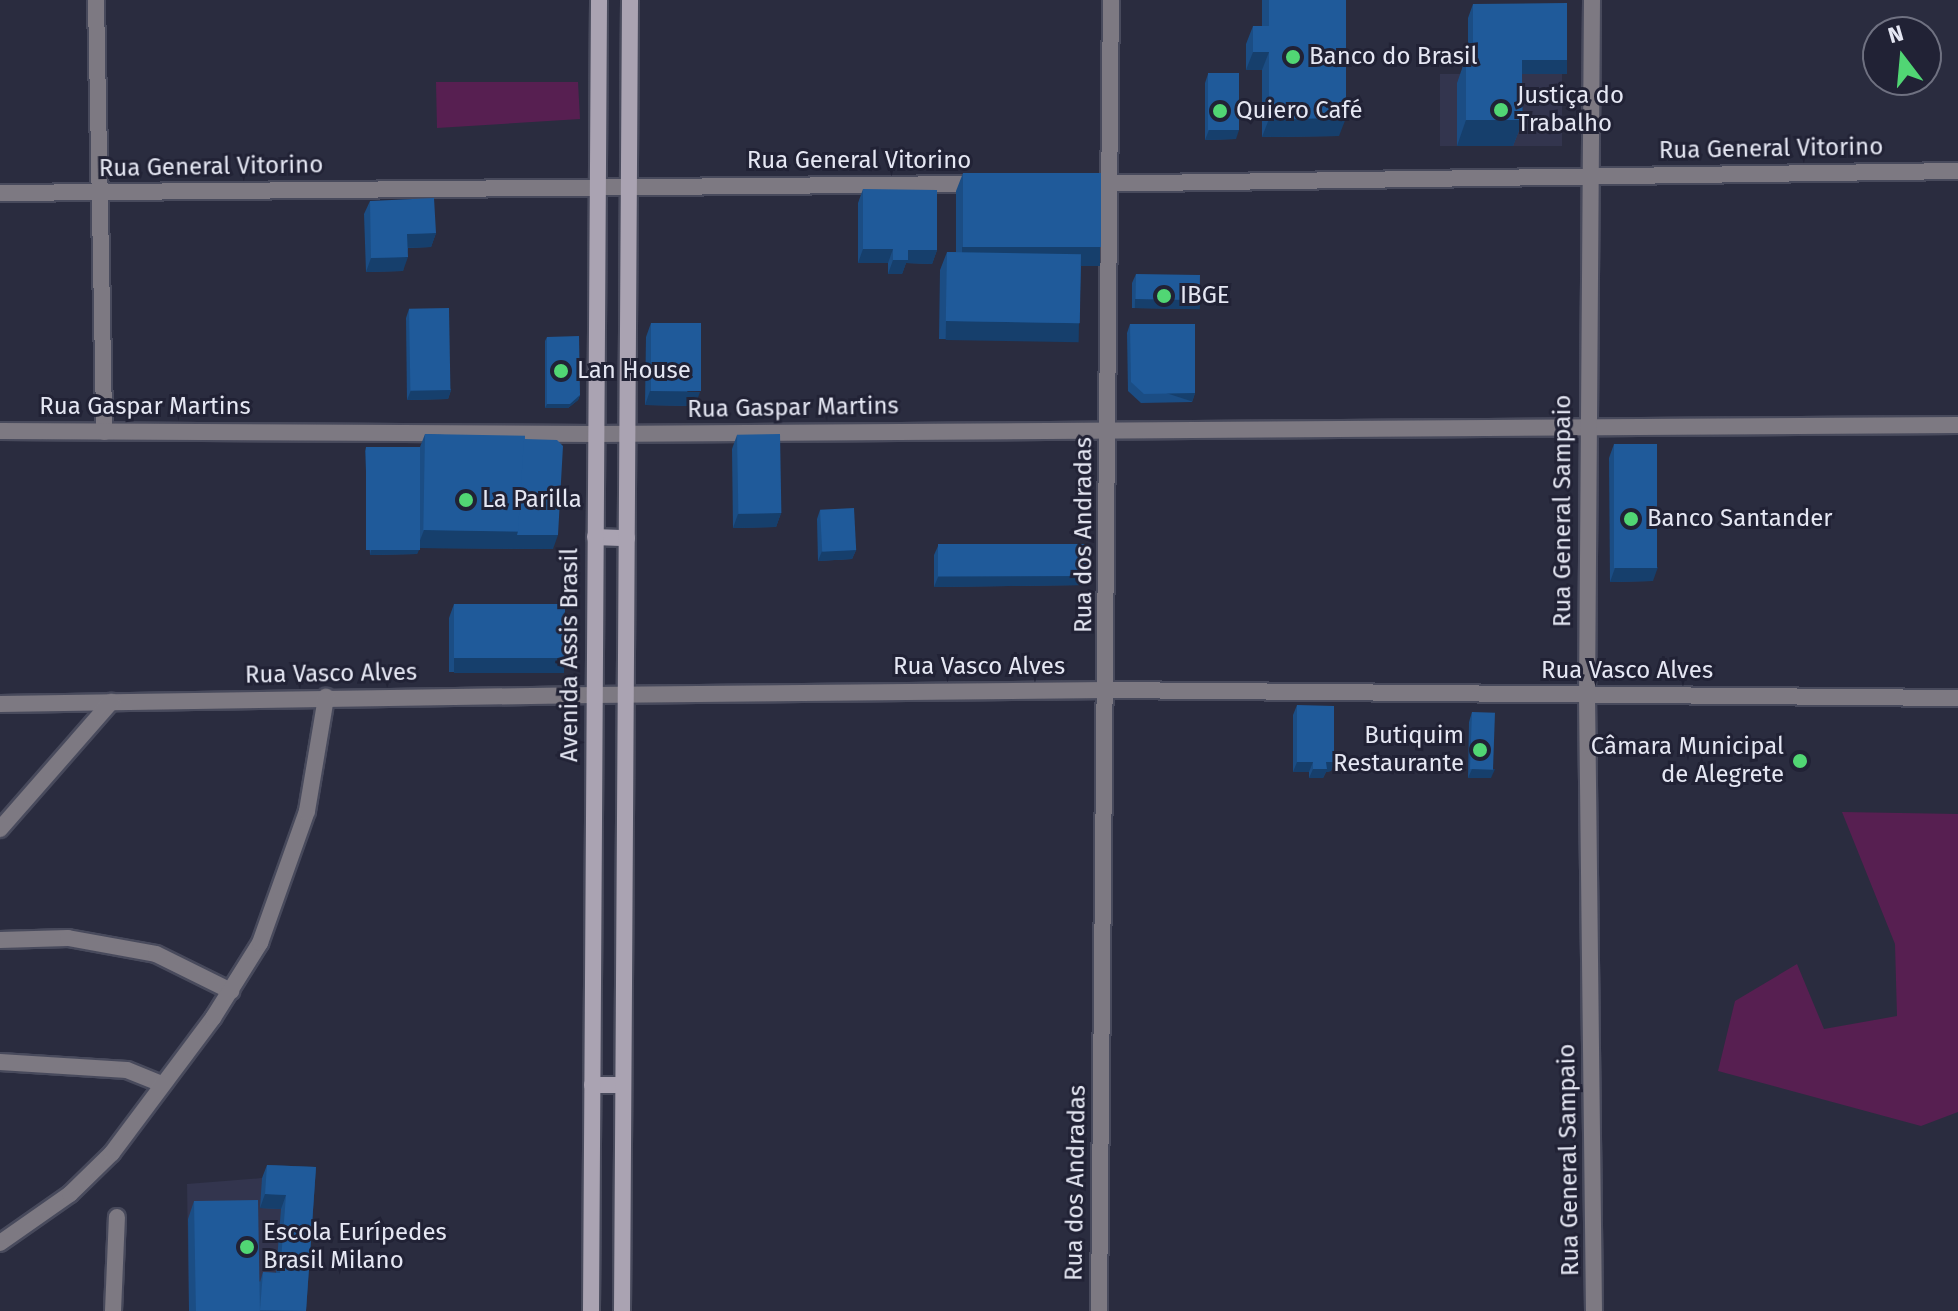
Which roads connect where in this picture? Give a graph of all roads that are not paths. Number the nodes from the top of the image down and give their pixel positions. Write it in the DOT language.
graph roads {
  1 [pos="96,0"];
  2 [pos="599,0"];
  3 [pos="630,0"];
  4 [pos="1111,0"];
  5 [pos="1592,0"];
  6 [pos="1958,171"];
  7 [pos="1592,175"];
  8 [pos="1002,184"];
  9 [pos="1064,184"];
  10 [pos="1111,184"];
  11 [pos="598,186"];
  12 [pos="629,186"];
  13 [pos="97,192"];
  14 [pos="0,193"];
  15 [pos="1958,425"];
  16 [pos="1109,427"];
  17 [pos="1587,427"];
  18 [pos="0,431"];
  19 [pos="104,432"];
  20 [pos="627,433"];
  21 [pos="595,434"];
  22 [pos="595,537"];
  23 [pos="627,538"];
  24 [pos="1107,690"];
  25 [pos="626,694"];
  26 [pos="593,695"];
  27 [pos="1587,695"];
  28 [pos="326,697"];
  29 [pos="1958,698"];
  30 [pos="111,702"];
  31 [pos="0,704"];
  32 [pos="0,829"];
  33 [pos="0,940"];
  34 [pos="231,991"];
  35 [pos="0,1062"];
  36 [pos="161,1084"];
  37 [pos="592,1085"];
  38 [pos="623,1085"];
  39 [pos="117,1217"];
  40 [pos="0,1243"];
  41 [pos="113,1311"];
  42 [pos="591,1311"];
  43 [pos="622,1311"];
  44 [pos="1099,1311"];
  45 [pos="1594,1311"];
  1 -- 13 [label="street"];
  2 -- 11 [label="main road, Avenida Assis Brasil"];
  3 -- 12 [label="main road"];
  4 -- 10 [label="street, Rua dos Andradas"];
  5 -- 7 [label="street, Rua General Sampaio"];
  6 -- 7 [label="street, Rua General Vitorino"];
  7 -- 10 [label="street, Rua General Vitorino"];
  7 -- 17 [label="street, Rua General Sampaio"];
  8 -- 12 [label="street, Rua General Vitorino"];
  9 -- 10 [label="street, Rua General Vitorino"];
  10 -- 16 [label="street, Rua dos Andradas"];
  11 -- 12 [label="street, Rua General Vitorino"];
  11 -- 13 [label="street, Rua General Vitorino"];
  11 -- 21 [label="main road, Avenida Assis Brasil"];
  12 -- 20 [label="main road"];
  13 -- 14 [label="street, Rua General Vitorino"];
  13 -- 19 [label="street"];
  15 -- 17 [label="street, Rua Gaspar Martins"];
  16 -- 17 [label="street, Rua Gaspar Martins"];
  16 -- 20 [label="street, Rua Gaspar Martins"];
  16 -- 24 [label="street, Rua dos Andradas"];
  17 -- 27 [label="street, Rua General Sampaio"];
  18 -- 19 [label="street, Rua Gaspar Martins"];
  19 -- 21 [label="street, Rua Gaspar Martins"];
  20 -- 21 [label="street, Rua Gaspar Martins"];
  20 -- 23 [label="main road"];
  21 -- 22 [label="main road, Avenida Assis Brasil"];
  22 -- 23 [label="main road"];
  22 -- 26 [label="main road, Avenida Assis Brasil"];
  23 -- 25 [label="main road"];
  24 -- 25 [label="street, Rua Vasco Alves"];
  24 -- 27 [label="street, Rua Vasco Alves"];
  24 -- 44 [label="street, Rua dos Andradas"];
  25 -- 26 [label="street, Rua Vasco Alves"];
  25 -- 38 [label="main road"];
  26 -- 28 [label="street, Rua Vasco Alves"];
  26 -- 37 [label="main road, Avenida Assis Brasil"];
  27 -- 29 [label="street, Rua Vasco Alves"];
  27 -- 45 [label="street, Rua General Sampaio"];
  28 -- 30 [label="street, Rua Vasco Alves"];
  28 -- 34 [label="street"];
  30 -- 31 [label="street, Rua Vasco Alves"];
  30 -- 32 [label="street"];
  33 -- 34 [label="street"];
  34 -- 36 [label="street"];
  35 -- 36 [label="street"];
  36 -- 40 [label="street"];
  37 -- 38 [label="main road"];
  37 -- 42 [label="main road, Avenida Assis Brasil"];
  38 -- 43 [label="main road"];
  39 -- 41 [label="street"];
}
